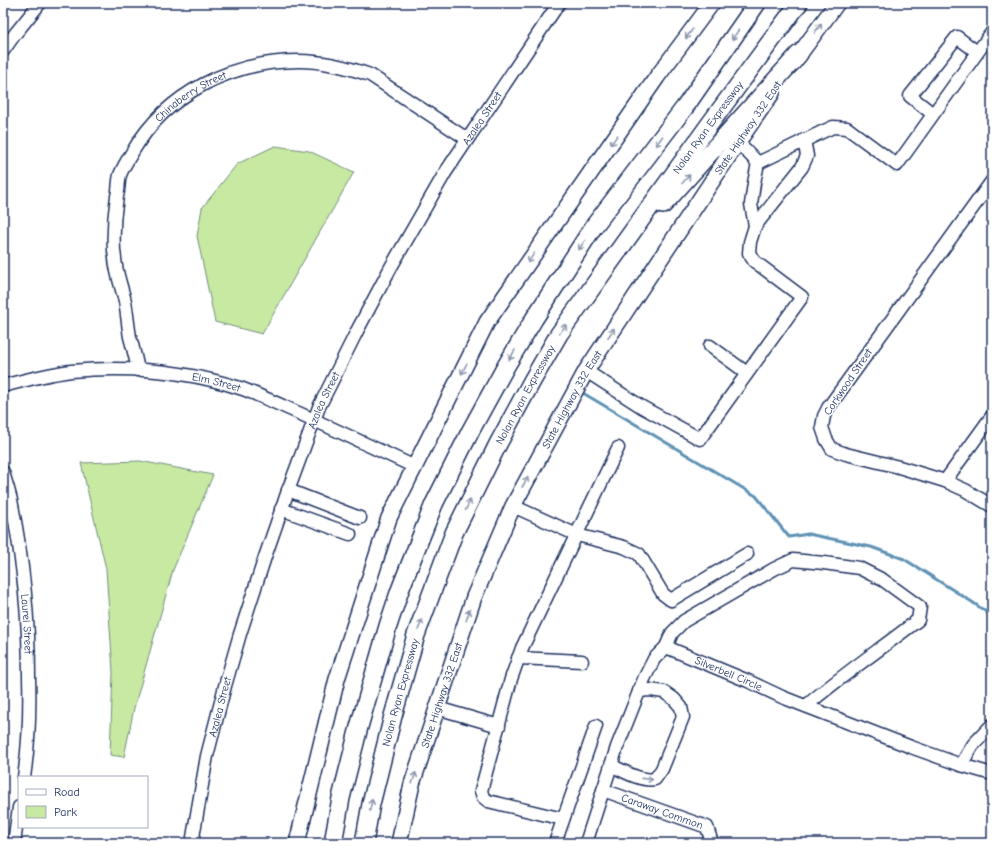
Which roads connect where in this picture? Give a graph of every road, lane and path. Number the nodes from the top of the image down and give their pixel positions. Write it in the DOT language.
graph roads {
  1 [pos="40,3"];
  2 [pos="712,3"];
  3 [pos="757,3"];
  4 [pos="799,3"];
  5 [pos="837,3"];
  6 [pos="557,4"];
  7 [pos="992,32"];
  8 [pos="3,51"];
  9 [pos="977,52"];
  10 [pos="799,54"];
  11 [pos="933,114"];
  12 [pos="467,139"];
  13 [pos="804,140"];
  14 [pos="738,142"];
  15 [pos="758,163"];
  16 [pos="992,181"];
  17 [pos="755,226"];
  18 [pos="604,271"];
  19 [pos="710,346"];
  20 [pos="138,370"];
  21 [pos="586,371"];
  22 [pos="747,373"];
  23 [pos="3,386"];
  24 [pos="992,416"];
  25 [pos="314,420"];
  26 [pos="618,448"];
  27 [pos="415,467"];
  28 [pos="3,472"];
  29 [pos="945,481"];
  30 [pos="288,490"];
  31 [pos="513,506"];
  32 [pos="992,506"];
  33 [pos="281,509"];
  34 [pos="360,518"];
  35 [pos="350,534"];
  36 [pos="577,535"];
  37 [pos="747,554"];
  38 [pos="666,647"];
  39 [pos="518,658"];
  40 [pos="582,661"];
  41 [pos="639,691"];
  42 [pos="806,706"];
  43 [pos="437,708"];
  44 [pos="992,725"];
  45 [pos="499,726"];
  46 [pos="596,726"];
  47 [pos="611,765"];
  48 [pos="962,765"];
  49 [pos="992,774"];
  50 [pos="24,776"];
  51 [pos="603,790"];
  52 [pos="18,814"];
  53 [pos="563,820"];
  54 [pos="14,843"];
  55 [pos="192,843"];
  56 [pos="297,843"];
  57 [pos="333,843"];
  58 [pos="364,843"];
  59 [pos="399,843"];
  60 [pos="555,843"];
  61 [pos="586,843"];
  62 [pos="712,843"];
  1 -- 8 [label="street"];
  2 -- 27 [label="main road, one-way"];
  3 -- 57 [label="highway, one-way"];
  4 -- 18 [label="highway, Nolan Ryan Expressway"];
  10 -- 5 [label="main road, State Highway 332 East, one-way"];
  6 -- 12 [label="street, Azalea Street"];
  7 -- 9 [label="street"];
  9 -- 11 [label="street"];
  9 -- 11 [label="street"];
  10 -- 14 [label="main road, State Highway 332 East"];
  18 -- 10 [label="highway, one-way"];
  11 -- 13 [label="street"];
  12 -- 20 [label="street, Chinaberry Street"];
  12 -- 25 [label="street, Azalea Street"];
  13 -- 15 [label="street"];
  13 -- 17 [label="street"];
  14 -- 15 [label="street"];
  21 -- 14 [label="main road, State Highway 332 East, one-way"];
  15 -- 17 [label="street"];
  16 -- 29 [label="street, Corkwood Street"];
  17 -- 22 [label="street"];
  58 -- 18 [label="highway, Nolan Ryan Expressway, one-way"];
  19 -- 22 [label="street"];
  20 -- 23 [label="street, Elm Street"];
  20 -- 25 [label="street, Elm Street"];
  21 -- 22 [label="street"];
  31 -- 21 [label="main road, State Highway 332 East, one-way"];
  24 -- 29 [label="street"];
  25 -- 27 [label="street, Elm Street"];
  25 -- 30 [label="street, Azalea Street"];
  26 -- 36 [label="street"];
  27 -- 56 [label="main road"];
  28 -- 50 [label="street, Laurel Street"];
  29 -- 32 [label="street, Corkwood Street"];
  30 -- 33 [label="street, Azalea Street"];
  30 -- 34 [label="street"];
  31 -- 36 [label="street"];
  43 -- 31 [label="main road, State Highway 332 East, one-way"];
  33 -- 35 [label="street"];
  33 -- 55 [label="street, Azalea Street"];
  36 -- 37 [label="street"];
  36 -- 39 [label="street"];
  38 -- 41 [label="street"];
  38 -- 42 [label="street, Silverbell Circle"];
  38 -- 42 [label="street"];
  39 -- 40 [label="street"];
  39 -- 45 [label="street"];
  41 -- 47 [label="street"];
  47 -- 41 [label="street, one-way"];
  42 -- 48 [label="street, Silverbell Circle"];
  43 -- 45 [label="street"];
  59 -- 43 [label="main road, State Highway 332 East, one-way"];
  44 -- 48 [label="street"];
  45 -- 53 [label="street"];
  46 -- 53 [label="street"];
  47 -- 51 [label="street"];
  48 -- 49 [label="street, Silverbell Circle"];
  51 -- 61 [label="street"];
  51 -- 62 [label="street, Caraway Common"];
  52 -- 54 [label="street"];
  53 -- 60 [label="street"];
}
